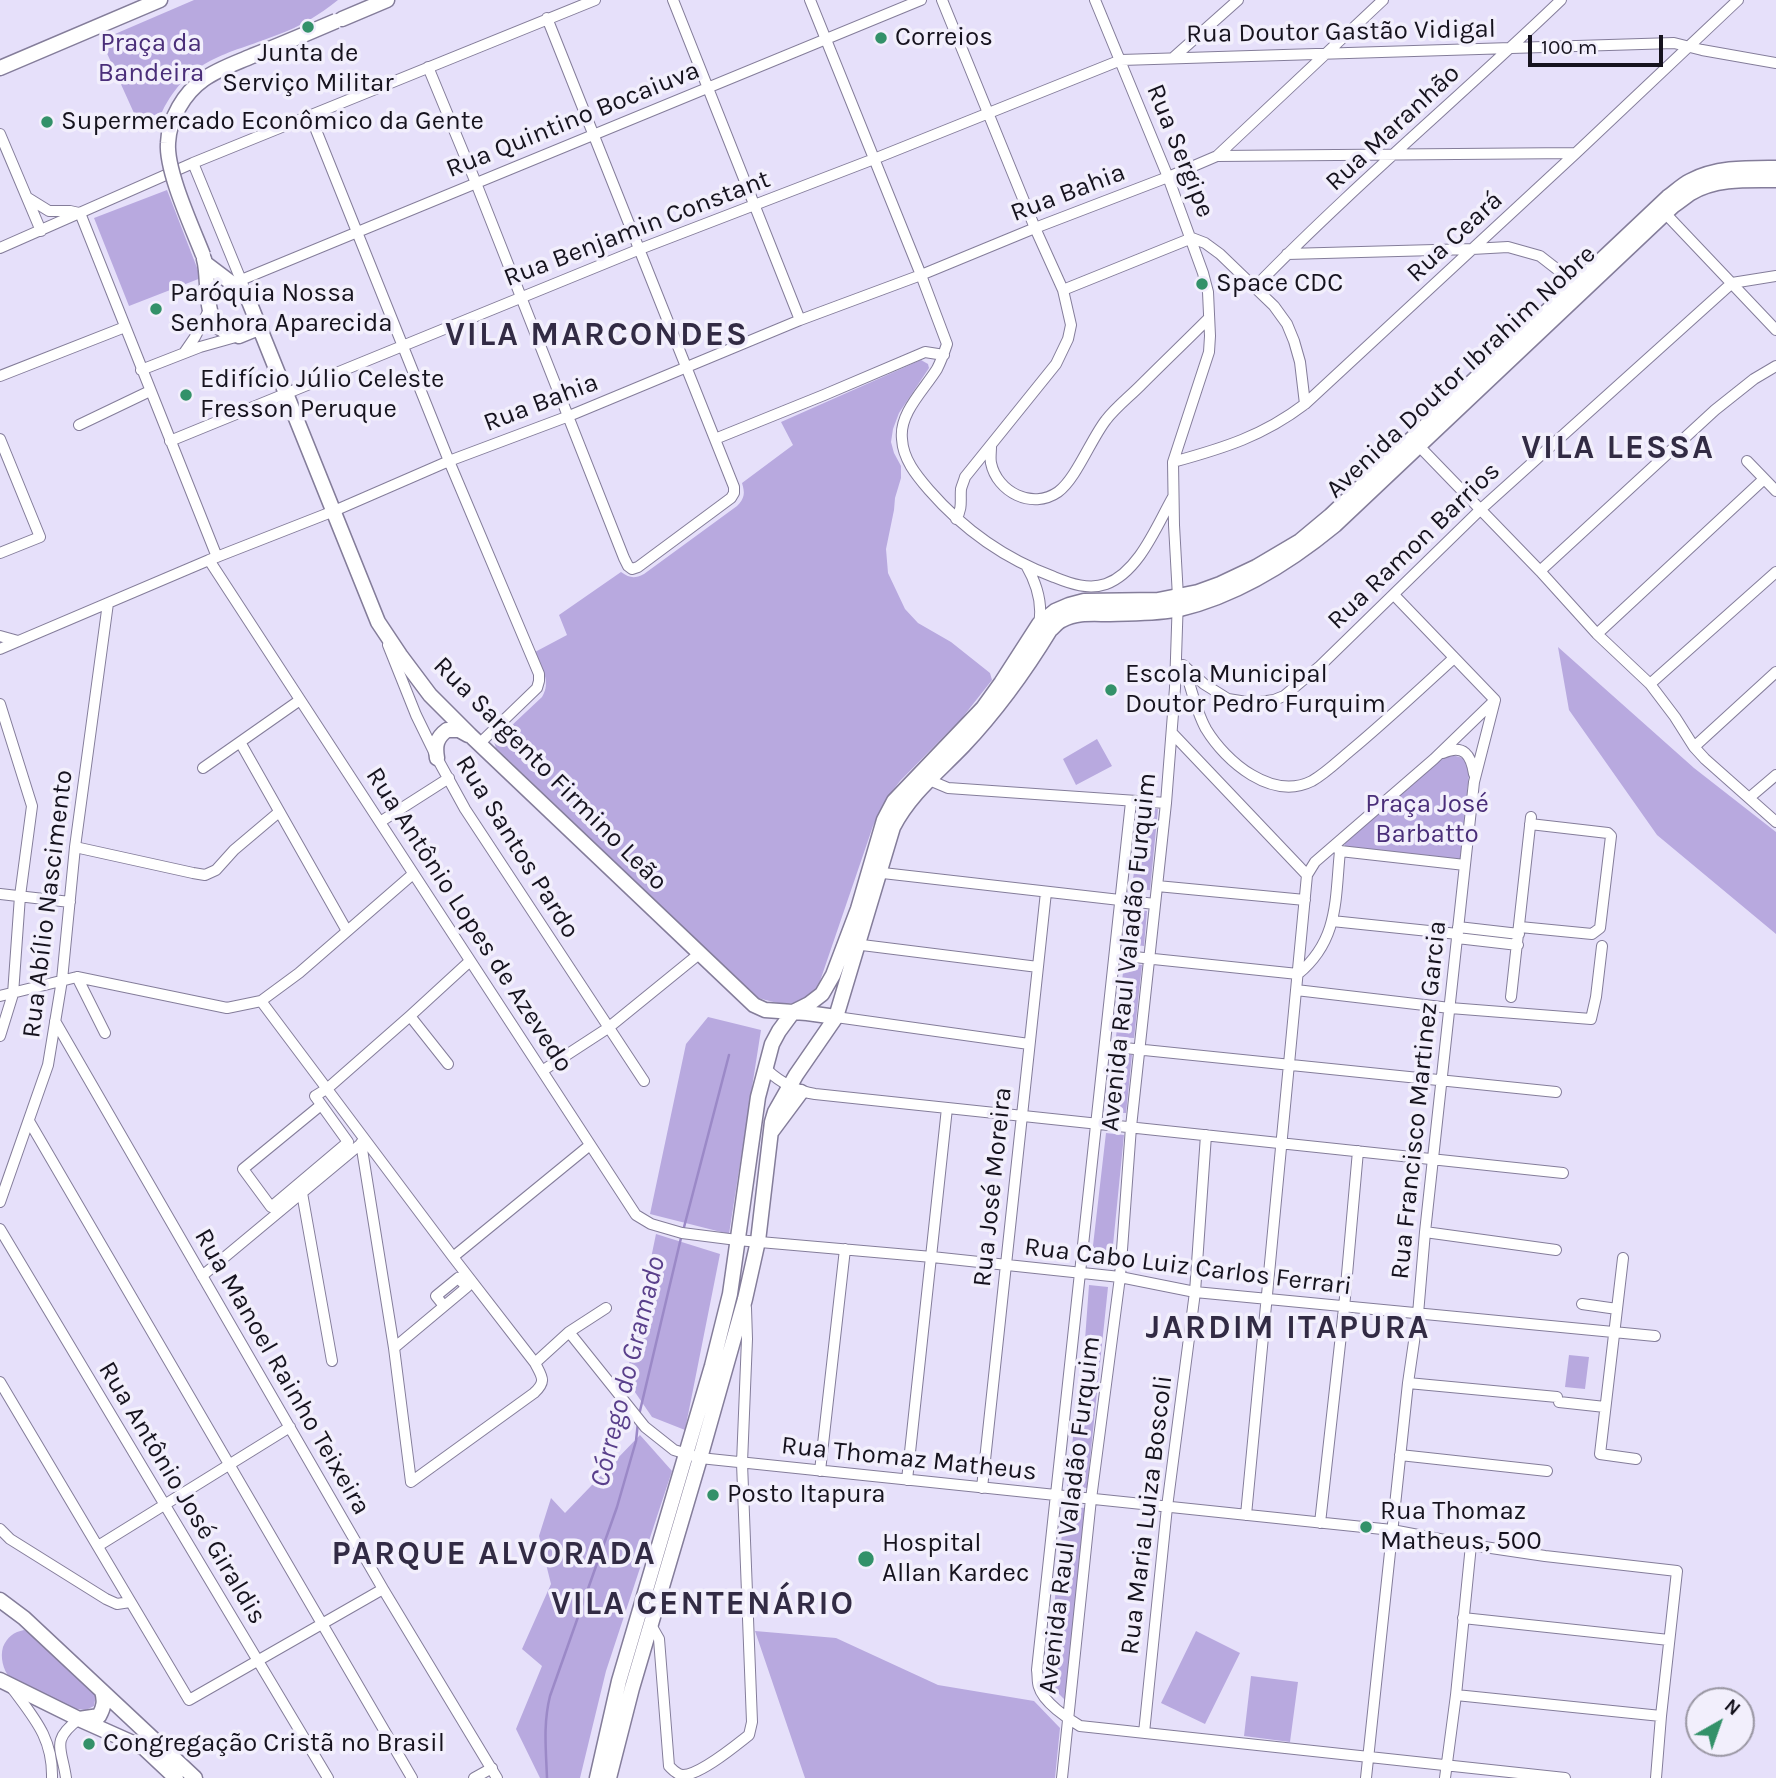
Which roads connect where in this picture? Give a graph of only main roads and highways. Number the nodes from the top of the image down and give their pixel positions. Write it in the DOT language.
graph roads {
  1 [pos="160,0"];
  2 [pos="365,0"];
  3 [pos="387,0"];
  4 [pos="339,20"];
  5 [pos="0,68"];
  6 [pos="1776,168"];
  7 [pos="1776,180"];
  8 [pos="1661,209"];
  9 [pos="204,259"];
  10 [pos="261,327"];
  11 [pos="1177,603"];
  12 [pos="1070,610"];
  13 [pos="1040,630"];
  14 [pos="474,739"];
  15 [pos="437,758"];
  16 [pos="874,872"];
  17 [pos="852,943"];
  18 [pos="793,1012"];
  19 [pos="836,1017"];
  20 [pos="730,1294"];
  21 [pos="745,1299"];
  22 [pos="693,1457"];
  23 [pos="0,1600"];
  24 [pos="3,1682"];
  25 [pos="102,1691"];
  26 [pos="79,1719"];
  27 [pos="176,1778"];
  28 [pos="195,1778"];
  29 [pos="597,1778"];
  30 [pos="609,1778"];
  1 -- 5 [label="main road"];
  2 -- 4 [label="main road"];
  3 -- 4 [label="main road"];
  4 -- 9 [label="main road, bridge"];
  6 -- 8 [label="main road, Avenida Doutor Ibrahim Nobre"];
  7 -- 8 [label="main road, Avenida Doutor Ibrahim Nobre"];
  8 -- 11 [label="main road, Avenida Doutor Ibrahim Nobre"];
  9 -- 10 [label="main road, Rua Sargento Firmino Leão"];
  9 -- 10 [label="main road"];
  10 -- 14 [label="main road, Rua Sargento Firmino Leão"];
  11 -- 12 [label="main road"];
  11 -- 12 [label="main road"];
  12 -- 13 [label="main road"];
  13 -- 16 [label="main road"];
  13 -- 16 [label="main road"];
  14 -- 15 [label="main road"];
  14 -- 18 [label="main road, Rua Sargento Firmino Leão"];
  16 -- 17 [label="main road"];
  17 -- 18 [label="main road"];
  17 -- 19 [label="main road"];
  18 -- 19 [label="main road, Rua Sargento Firmino Leão"];
  18 -- 20 [label="main road"];
  19 -- 21 [label="main road"];
  20 -- 21 [label="main road"];
  20 -- 22 [label="main road"];
  21 -- 22 [label="main road"];
  22 -- 29 [label="main road"];
  22 -- 30 [label="main road"];
  23 -- 25 [label="main road"];
  24 -- 26 [label="main road"];
  25 -- 26 [label="main road"];
  25 -- 28 [label="main road"];
  26 -- 27 [label="main road"];
}
